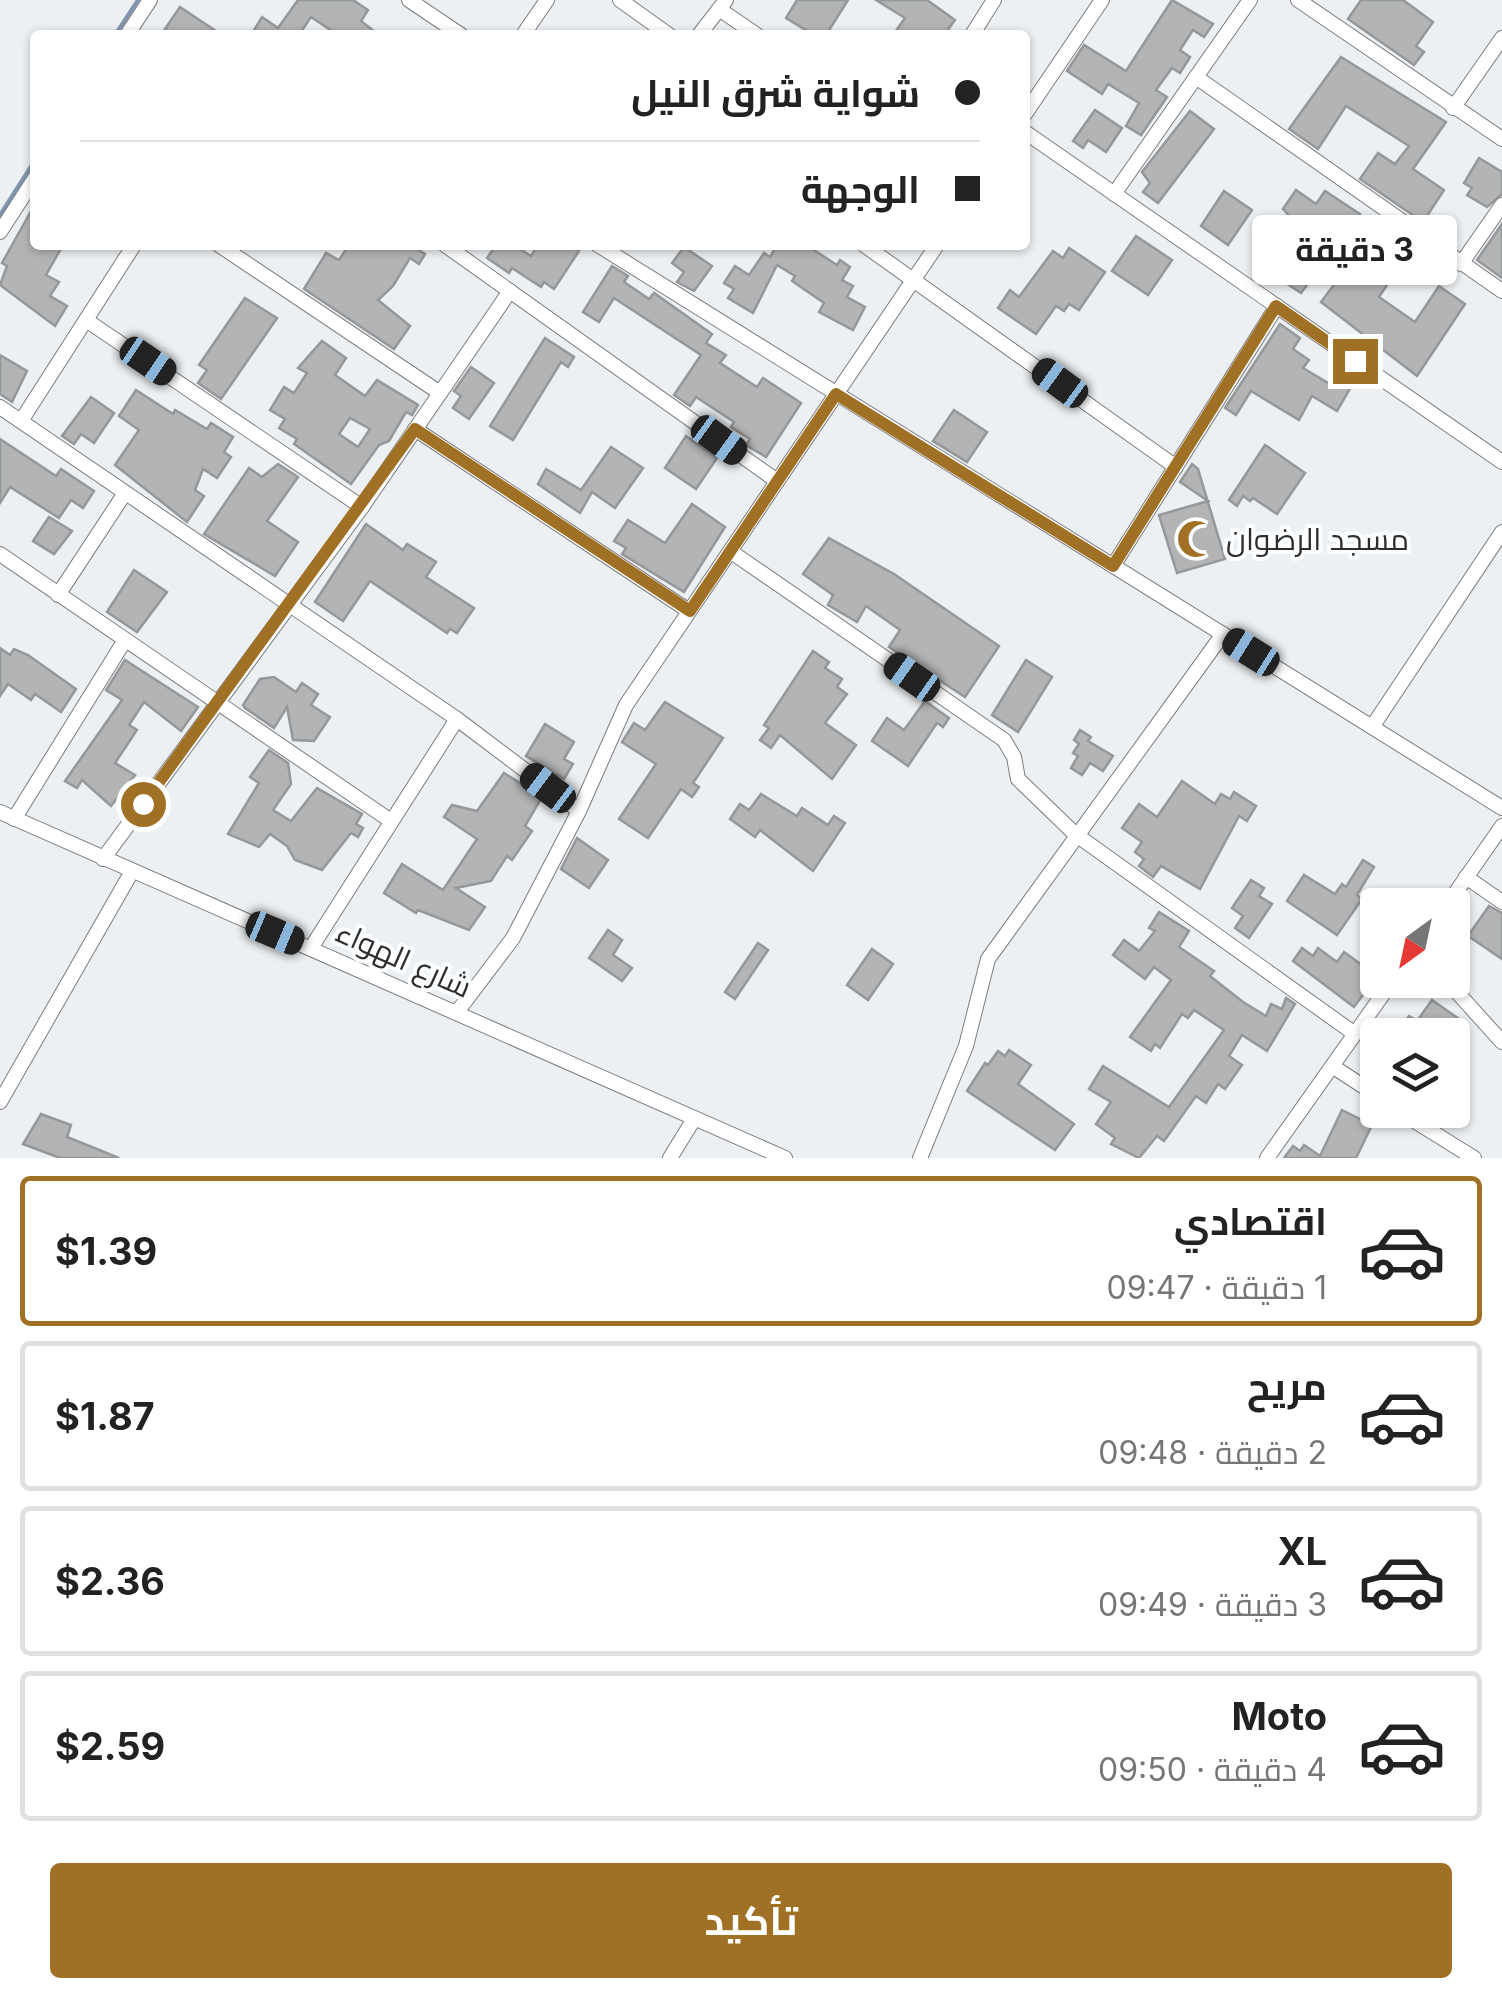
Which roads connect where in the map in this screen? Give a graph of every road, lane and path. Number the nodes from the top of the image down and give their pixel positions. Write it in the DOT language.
graph roads {
  1 [pos="150,0"];
  2 [pos="409,0"];
  3 [pos="547,0"];
  4 [pos="620,0"];
  5 [pos="994,0"];
  6 [pos="1102,0"];
  7 [pos="1250,0"];
  8 [pos="1298,0"];
  9 [pos="722,4"];
  10 [pos="131,29"];
  11 [pos="454,30"];
  12 [pos="527,30"];
  13 [pos="661,30"];
  14 [pos="703,30"];
  15 [pos="751,30"];
  16 [pos="975,30"];
  17 [pos="1502,38"];
  18 [pos="1196,77"];
  19 [pos="1030,107"];
  20 [pos="1453,108"];
  21 [pos="1030,135"];
  22 [pos="1502,139"];
  23 [pos="30,186"];
  24 [pos="1114,194"];
  25 [pos="1502,205"];
  26 [pos="0,232"];
  27 [pos="131,250"];
  28 [pos="226,250"];
  29 [pos="452,250"];
  30 [pos="606,250"];
  31 [pos="872,250"];
  32 [pos="933,250"];
  33 [pos="1461,264"];
  34 [pos="914,278"];
  35 [pos="510,291"];
  36 [pos="1502,291"];
  37 [pos="1276,306"];
  38 [pos="86,320"];
  39 [pos="440,393"];
  40 [pos="836,394"];
  41 [pos="0,407"];
  42 [pos="21,421"];
  43 [pos="415,429"];
  44 [pos="1502,462"];
  45 [pos="1176,467"];
  46 [pos="777,481"];
  47 [pos="125,493"];
  48 [pos="362,506"];
  49 [pos="1502,532"];
  50 [pos="730,550"];
  51 [pos="0,554"];
  52 [pos="1113,566"];
  53 [pos="58,595"];
  54 [pos="288,603"];
  55 [pos="690,611"];
  56 [pos="1222,634"];
  57 [pos="124,640"];
  58 [pos="218,702"];
  59 [pos="456,718"];
  60 [pos="1372,727"];
  61 [pos="1502,808"];
  62 [pos="579,812"];
  63 [pos="7,815"];
  64 [pos="391,821"];
  65 [pos="1502,826"];
  66 [pos="1076,834"];
  67 [pos="103,859"];
  68 [pos="132,873"];
  69 [pos="1466,878"];
  70 [pos="1459,888"];
  71 [pos="1502,902"];
  72 [pos="311,948"];
  73 [pos="1381,998"];
  74 [pos="1462,998"];
  75 [pos="456,1012"];
  76 [pos="1355,1034"];
  77 [pos="1502,1042"];
  78 [pos="1332,1066"];
  79 [pos="1360,1084"];
  80 [pos="0,1102"];
  81 [pos="694,1119"];
  82 [pos="1426,1128"];
  83 [pos="670,1158"];
  84 [pos="785,1158"];
  85 [pos="920,1158"];
  86 [pos="1268,1158"];
  87 [pos="1474,1158"];
  1 -- 10 [label="street"];
  2 -- 11 [label="street"];
  3 -- 12 [label="street"];
  4 -- 13 [label="street"];
  5 -- 16 [label="street"];
  6 -- 19 [label="street"];
  7 -- 18 [label="street"];
  8 -- 20 [label="street"];
  9 -- 14 [label="street"];
  9 -- 15 [label="street"];
  17 -- 20 [label="street"];
  18 -- 24 [label="street"];
  18 -- 33 [label="street"];
  20 -- 22 [label="street"];
  21 -- 24 [label="street"];
  23 -- 26 [label="street"];
  24 -- 37 [label="street"];
  25 -- 33 [label="street"];
  27 -- 38 [label="street"];
  28 -- 39 [label="street"];
  29 -- 35 [label="street"];
  30 -- 40 [label="street"];
  31 -- 34 [label="street"];
  32 -- 34 [label="street"];
  33 -- 36 [label="street"];
  34 -- 40 [label="street"];
  34 -- 45 [label="street"];
  35 -- 39 [label="street"];
  35 -- 46 [label="street"];
  37 -- 44 [label="street"];
  37 -- 45 [label="street"];
  38 -- 42 [label="street"];
  38 -- 48 [label="street"];
  39 -- 43 [label="street"];
  40 -- 46 [label="street"];
  40 -- 52 [label="street"];
  41 -- 42 [label="street"];
  42 -- 47 [label="street"];
  43 -- 48 [label="street"];
  43 -- 55 [label="street"];
  45 -- 52 [label="street"];
  46 -- 50 [label="street"];
  47 -- 53 [label="street"];
  47 -- 54 [label="street"];
  48 -- 54 [label="street"];
  49 -- 60 [label="street"];
  50 -- 55 [label="street"];
  50 -- 66 [label="street"];
  51 -- 53 [label="street"];
  52 -- 56 [label="street"];
  53 -- 57 [label="street"];
  54 -- 58 [label="street"];
  54 -- 59 [label="street"];
  55 -- 62 [label="street"];
  56 -- 60 [label="street"];
  56 -- 66 [label="street"];
  57 -- 58 [label="street"];
  57 -- 63 [label="street"];
  58 -- 64 [label="street"];
  58 -- 67 [label="street"];
  59 -- 62 [label="street"];
  59 -- 64 [label="street"];
  60 -- 61 [label="street"];
  62 -- 75 [label="street"];
  63 -- 67 [label="street, شارع الهواء"];
  64 -- 72 [label="street"];
  65 -- 69 [label="street"];
  66 -- 76 [label="street"];
  66 -- 85 [label="street"];
  67 -- 68 [label="street, شارع الهواء"];
  68 -- 72 [label="street, شارع الهواء"];
  68 -- 80 [label="street"];
  69 -- 70 [label="street"];
  69 -- 71 [label="street"];
  72 -- 75 [label="street, شارع الهواء"];
  73 -- 76 [label="street"];
  74 -- 77 [label="street"];
  75 -- 81 [label="street, شارع الهواء"];
  76 -- 78 [label="street"];
  78 -- 79 [label="street"];
  78 -- 86 [label="street"];
  81 -- 83 [label="street"];
  81 -- 84 [label="street, شارع الهواء"];
  82 -- 87 [label="street"];
}
